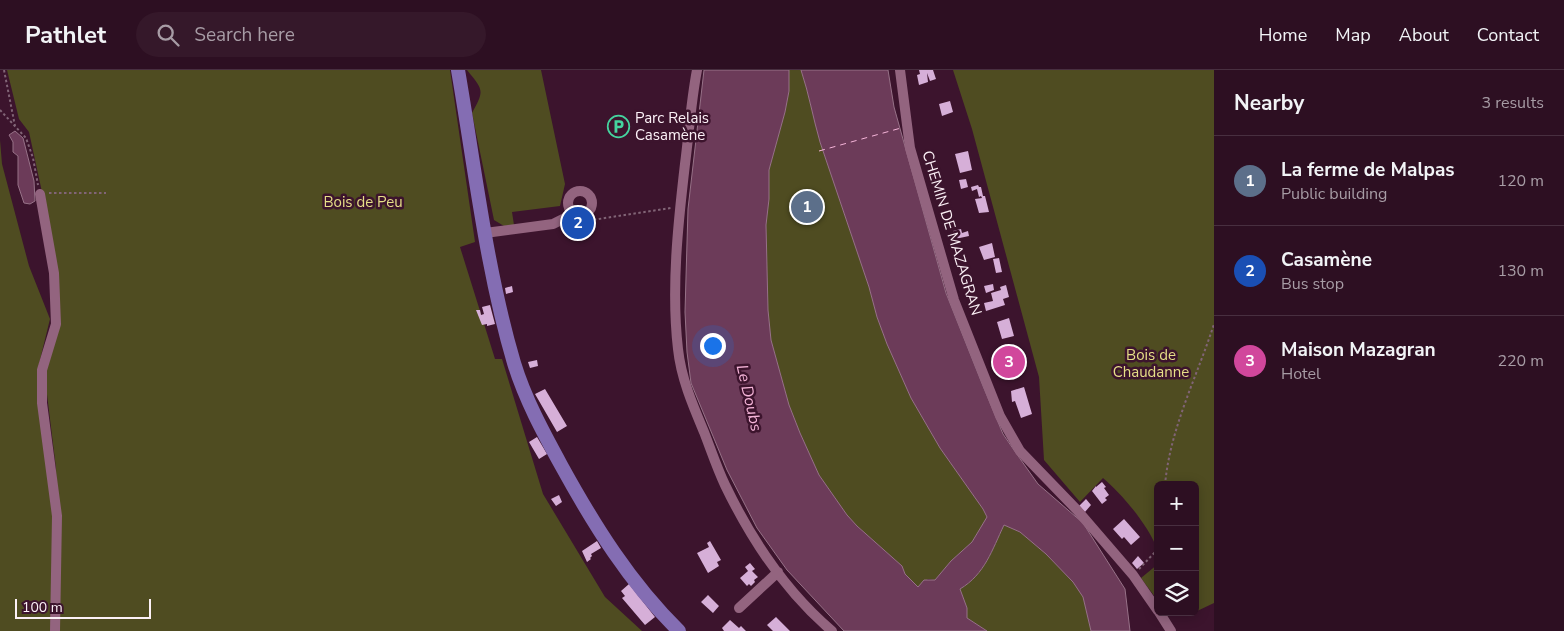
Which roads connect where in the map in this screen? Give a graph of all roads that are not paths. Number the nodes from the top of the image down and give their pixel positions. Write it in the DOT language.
graph roads {
  1 [pos="697,70"];
  2 [pos="900,70"];
  3 [pos="462,76"];
  4 [pos="40,194"];
  5 [pos="574,215"];
  6 [pos="485,233"];
  7 [pos="778,572"];
  8 [pos="1154,606"];
  9 [pos="739,608"];
  10 [pos="1161,616"];
  11 [pos="55,631"];
  12 [pos="679,631"];
  13 [pos="832,631"];
  14 [pos="1171,631"];
  1 -- 7 [label="street"];
  2 -- 8 [label="street, CHEMIN DE MAZAGRAN"];
  3 -- 6 [label="main road"];
  4 -- 11 [label="street"];
  5 -- 6 [label="street"];
  6 -- 12 [label="main road"];
  7 -- 9 [label="street"];
  7 -- 13 [label="street"];
  10 -- 14 [label="street, CHEMIN DE MAZAGRAN"];
}
